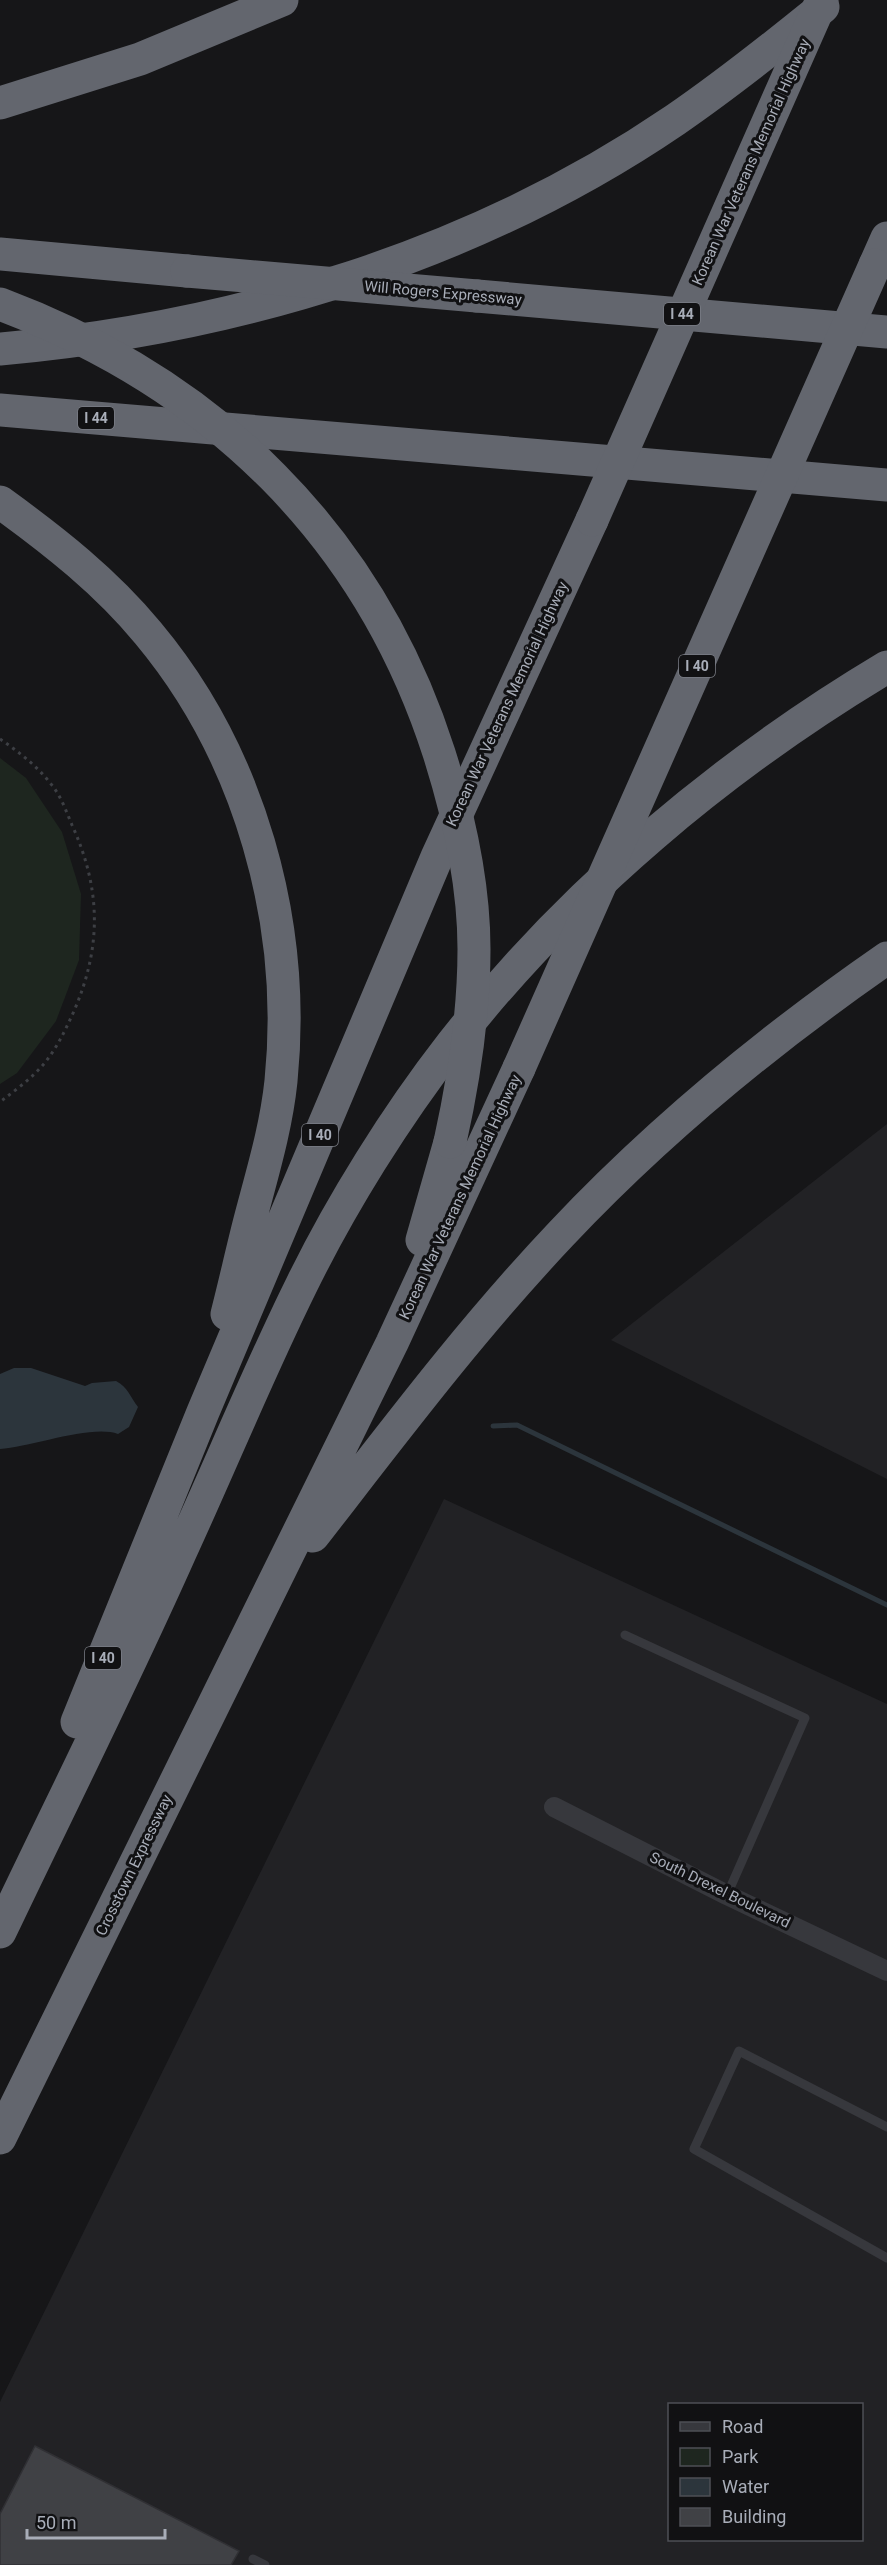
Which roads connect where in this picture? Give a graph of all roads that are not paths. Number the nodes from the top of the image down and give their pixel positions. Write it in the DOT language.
graph roads {
  1 [pos="282,0"];
  2 [pos="822,0"];
  3 [pos="832,0"];
  4 [pos="0,103"];
  5 [pos="881,251"];
  6 [pos="0,254"];
  7 [pos="0,304"];
  8 [pos="887,332"];
  9 [pos="0,349"];
  10 [pos="0,410"];
  11 [pos="887,486"];
  12 [pos="0,502"];
  13 [pos="887,667"];
  14 [pos="887,958"];
  15 [pos="392,1343"];
  16 [pos="203,1412"];
  17 [pos="270,1592"];
  18 [pos="625,1635"];
  19 [pos="554,1807"];
  20 [pos="728,1895"];
  21 [pos="0,1903"];
  22 [pos="0,1932"];
  23 [pos="887,1971"];
  24 [pos="887,2127"];
  25 [pos="0,2138"];
  26 [pos="887,2258"];
  27 [pos="253,2559"];
  28 [pos="265,2565"];
  1 -- 4 [label="highway"];
  2 -- 16 [label="highway, Korean War Veterans Memorial Highway / I 40, bridge"];
  3 -- 9 [label="highway"];
  5 -- 15 [label="highway, Korean War Veterans Memorial Highway / I 40, bridge"];
  6 -- 8 [label="highway, Will Rogers Expressway / I 44, bridge"];
  7 -- 15 [label="highway, bridge"];
  10 -- 11 [label="highway, I 44"];
  12 -- 16 [label="highway"];
  13 -- 22 [label="highway"];
  14 -- 17 [label="highway"];
  15 -- 17 [label="highway, Korean War Veterans Memorial Highway / I 40"];
  16 -- 21 [label="highway, I 40"];
  17 -- 25 [label="highway, Crosstown Expressway / I 40"];
  18 -- 20 [label="lane"];
  19 -- 20 [label="street, South Drexel Boulevard"];
  20 -- 23 [label="street, South Drexel Boulevard"];
  24 -- 26 [label="lane"];
  27 -- 28 [label="lane"];
}
